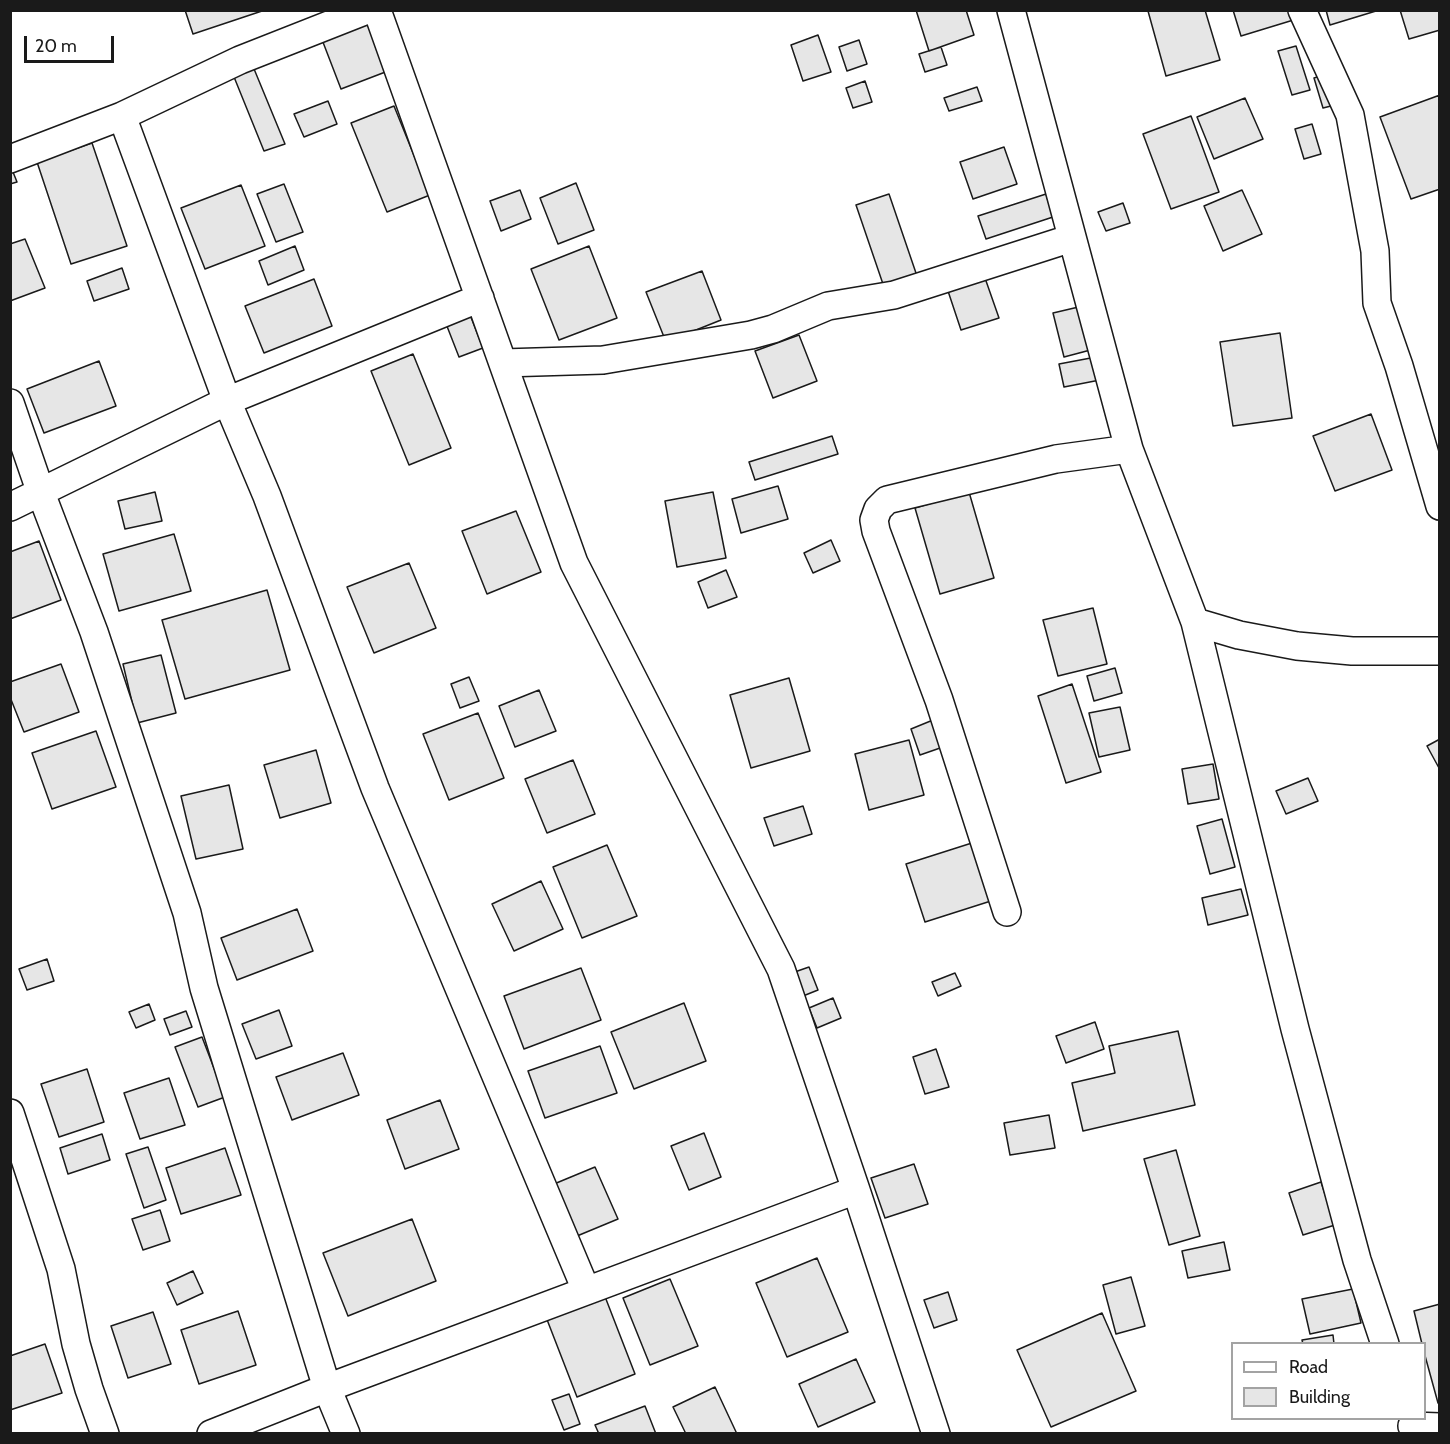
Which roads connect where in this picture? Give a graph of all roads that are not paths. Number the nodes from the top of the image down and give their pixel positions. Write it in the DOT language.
graph roads {
  1 [pos="367,10"];
  2 [pos="377,10"];
  3 [pos="1011,10"];
  4 [pos="1302,10"];
  5 [pos="122,116"];
  6 [pos="10,159"];
  7 [pos="1072,238"];
  8 [pos="480,298"];
  9 [pos="503,363"];
  10 [pos="227,401"];
  11 [pos="10,403"];
  12 [pos="1129,449"];
  13 [pos="41,493"];
  14 [pos="1440,506"];
  15 [pos="10,507"];
  16 [pos="1195,622"];
  17 [pos="1440,651"];
  18 [pos="1007,912"];
  19 [pos="10,1113"];
  20 [pos="856,1190"];
  21 [pos="586,1290"];
  22 [pos="1384,1342"];
  23 [pos="327,1388"];
  24 [pos="1412,1426"];
  25 [pos="1440,1427"];
  26 [pos="105,1434"];
  27 [pos="211,1434"];
  28 [pos="346,1434"];
  29 [pos="936,1434"];
  1 -- 5 [label="street"];
  2 -- 8 [label="street"];
  3 -- 7 [label="street"];
  4 -- 14 [label="street"];
  5 -- 6 [label="street"];
  5 -- 10 [label="street"];
  7 -- 9 [label="street"];
  7 -- 12 [label="street"];
  8 -- 9 [label="street"];
  8 -- 10 [label="street"];
  9 -- 20 [label="street"];
  10 -- 13 [label="street"];
  10 -- 21 [label="street"];
  11 -- 13 [label="street"];
  12 -- 16 [label="street"];
  12 -- 18 [label="street"];
  13 -- 15 [label="street"];
  13 -- 23 [label="street"];
  16 -- 17 [label="street"];
  16 -- 22 [label="street"];
  19 -- 26 [label="street"];
  20 -- 21 [label="street"];
  20 -- 29 [label="street"];
  21 -- 23 [label="street"];
  23 -- 27 [label="street"];
  23 -- 28 [label="street"];
  24 -- 25 [label="street"];
}
